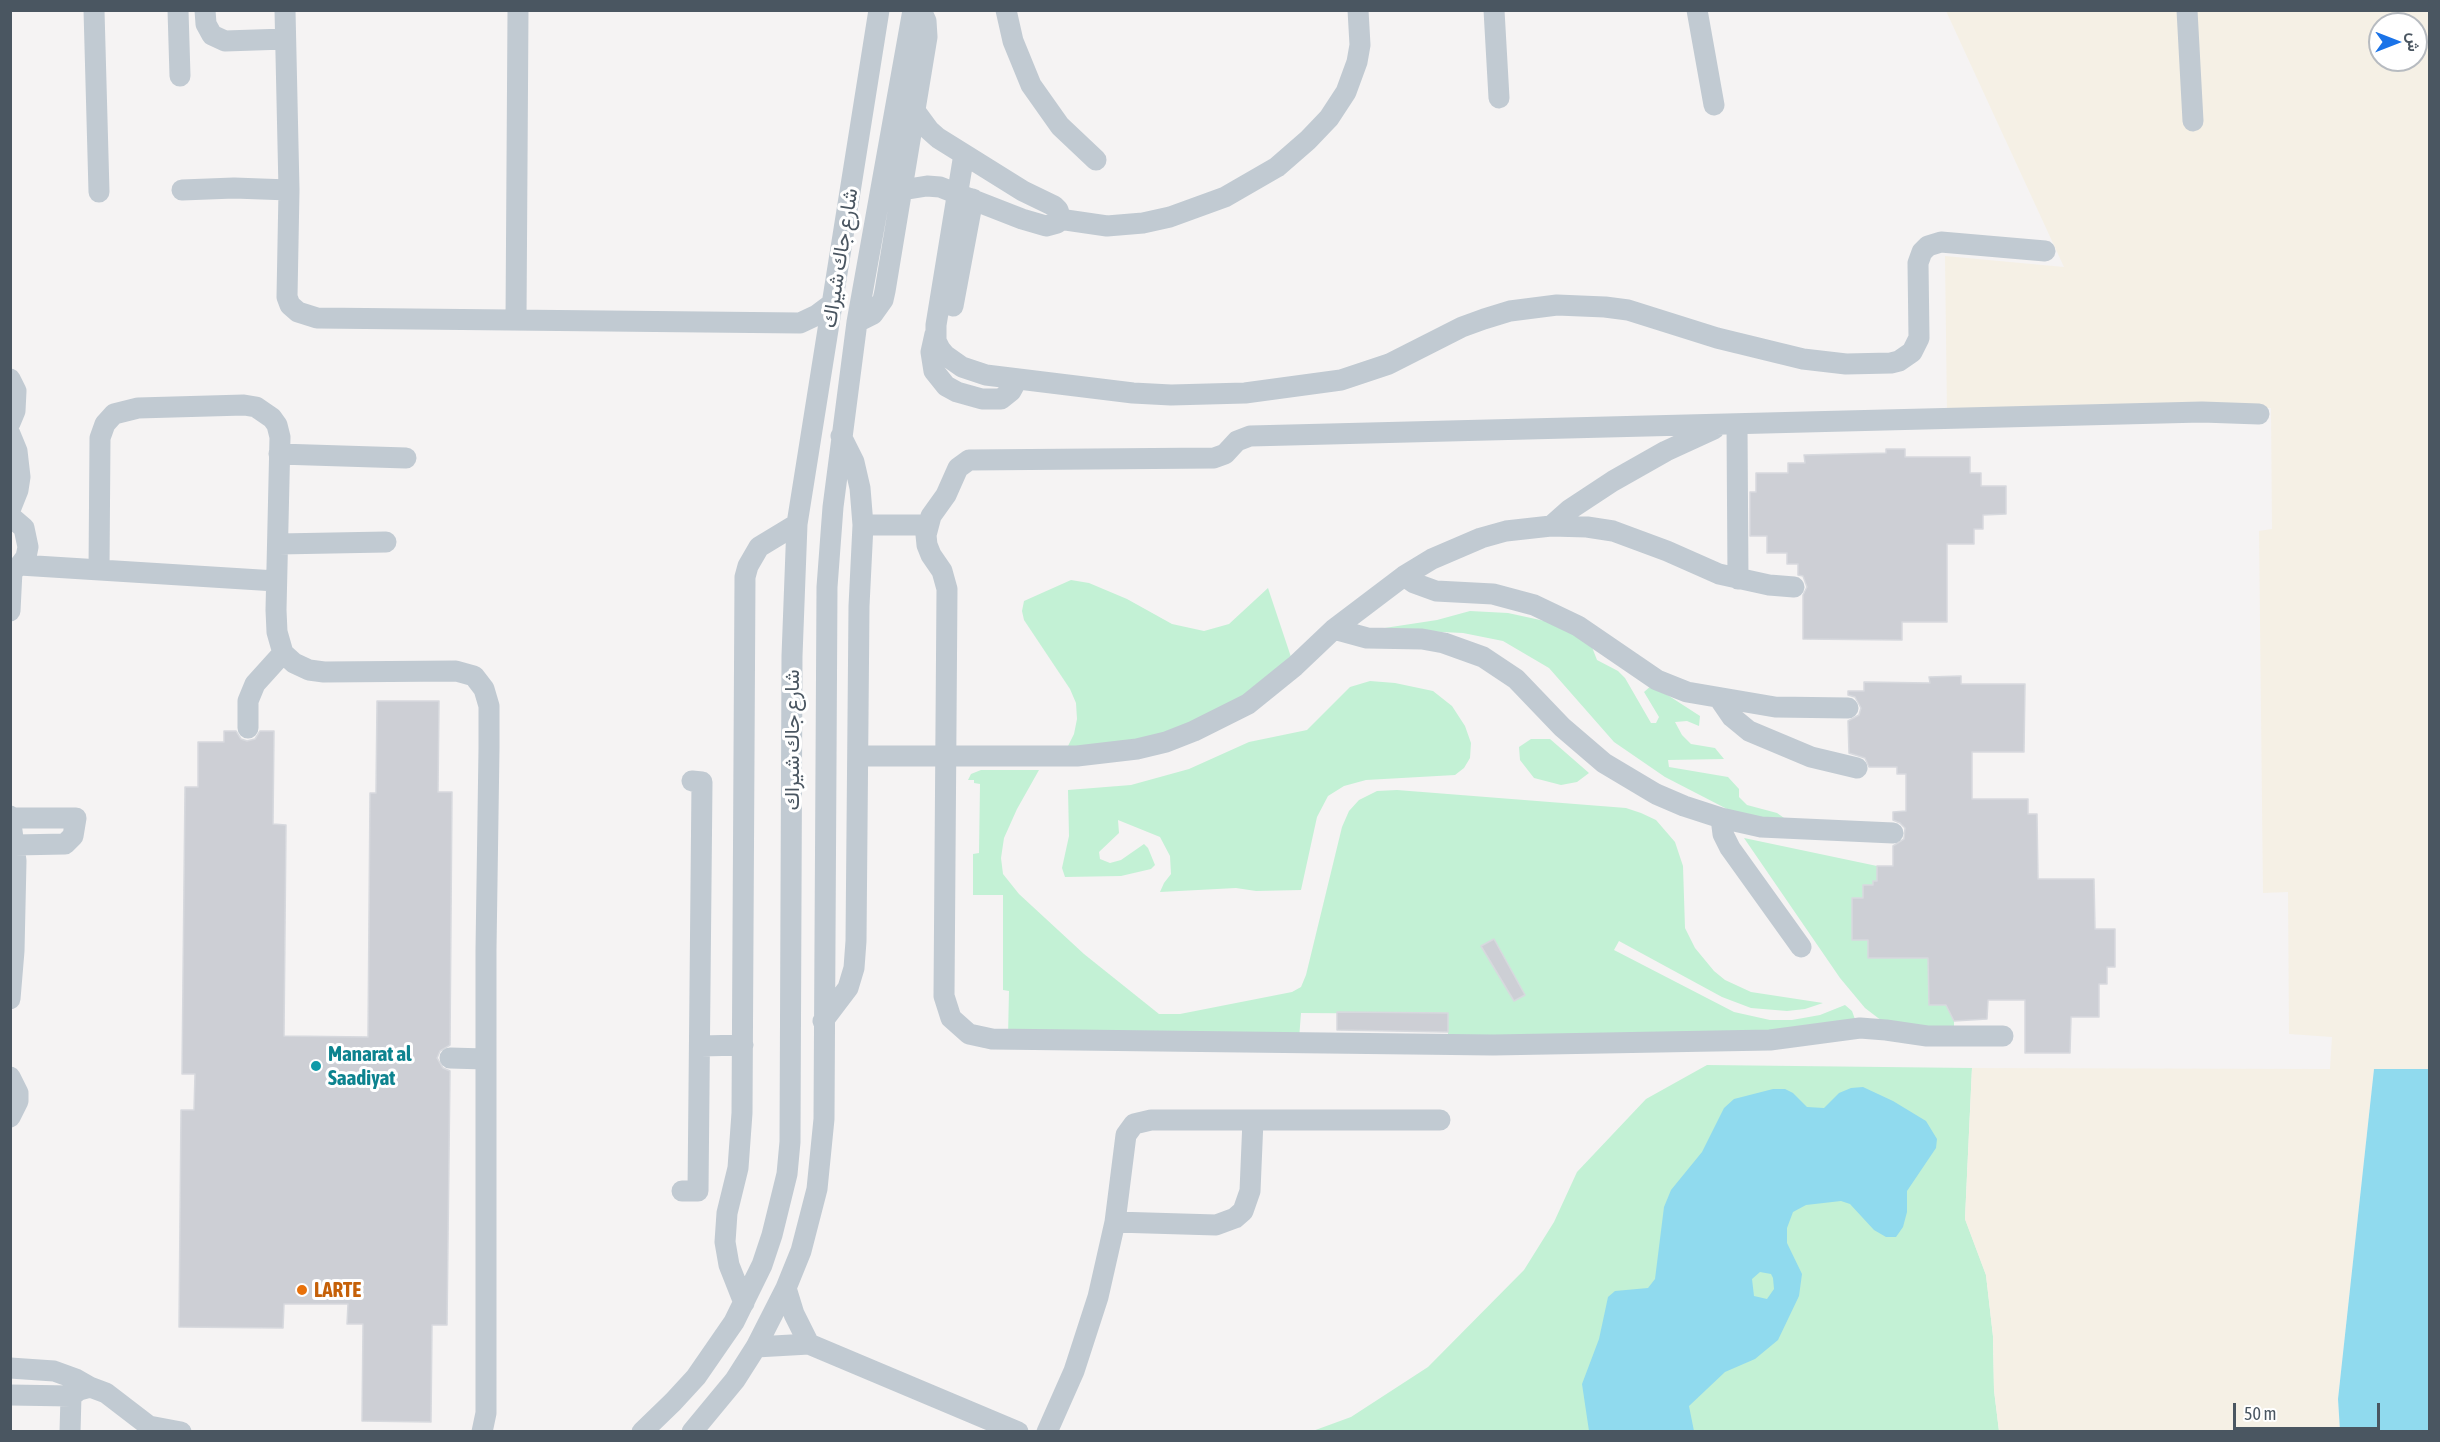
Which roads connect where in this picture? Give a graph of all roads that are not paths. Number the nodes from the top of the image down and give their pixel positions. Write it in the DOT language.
graph roads {
  1 [pos="94,10"];
  2 [pos="177,10"];
  3 [pos="205,10"];
  4 [pos="285,10"];
  5 [pos="518,10"];
  6 [pos="879,10"];
  7 [pos="912,10"];
  8 [pos="921,10"];
  9 [pos="1006,10"];
  10 [pos="1358,10"];
  11 [pos="1494,10"];
  12 [pos="1697,10"];
  13 [pos="2187,10"];
  14 [pos="285,39"];
  15 [pos="180,76"];
  16 [pos="1499,98"];
  17 [pos="1714,105"];
  18 [pos="915,111"];
  19 [pos="2193,121"];
  20 [pos="964,154"];
  21 [pos="1096,160"];
  22 [pos="182,190"];
  23 [pos="289,190"];
  24 [pos="902,190"];
  25 [pos="99,192"];
  26 [pos="965,196"];
  27 [pos="1059,219"];
  28 [pos="2045,251"];
  29 [pos="833,303"];
  30 [pos="516,320"];
  31 [pos="857,322"];
  32 [pos="800,323"];
  33 [pos="935,333"];
  34 [pos="826,351"];
  35 [pos="951,360"];
  36 [pos="10,379"];
  37 [pos="1017,380"];
  38 [pos="2259,414"];
  39 [pos="10,423"];
  40 [pos="1731,424"];
  41 [pos="10,434"];
  42 [pos="841,436"];
  43 [pos="279,454"];
  44 [pos="406,458"];
  45 [pos="10,510"];
  46 [pos="10,516"];
  47 [pos="797,524"];
  48 [pos="863,525"];
  49 [pos="927,525"];
  50 [pos="1551,526"];
  51 [pos="386,542"];
  52 [pos="279,544"];
  53 [pos="14,569"];
  54 [pos="99,570"];
  55 [pos="1404,576"];
  56 [pos="1738,579"];
  57 [pos="276,581"];
  58 [pos="1794,587"];
  59 [pos="10,611"];
  60 [pos="1334,629"];
  61 [pos="283,653"];
  62 [pos="1719,698"];
  63 [pos="1848,708"];
  64 [pos="248,728"];
  65 [pos="858,756"];
  66 [pos="946,756"];
  67 [pos="1857,768"];
  68 [pos="692,781"];
  69 [pos="11,817"];
  70 [pos="1721,818"];
  71 [pos="1893,832"];
  72 [pos="15,845"];
  73 [pos="1801,947"];
  74 [pos="10,999"];
  75 [pos="823,1021"];
  76 [pos="2003,1036"];
  77 [pos="743,1045"];
  78 [pos="701,1046"];
  79 [pos="450,1058"];
  80 [pos="485,1059"];
  81 [pos="10,1077"];
  82 [pos="11,1117"];
  83 [pos="1253,1120"];
  84 [pos="1440,1120"];
  85 [pos="682,1191"];
  86 [pos="1115,1222"];
  87 [pos="786,1288"];
  88 [pos="744,1302"];
  89 [pos="809,1344"];
  90 [pos="756,1347"];
  91 [pos="10,1368"];
  92 [pos="80,1392"];
  93 [pos="10,1395"];
  94 [pos="70,1431"];
  95 [pos="181,1431"];
  96 [pos="482,1431"];
  97 [pos="642,1431"];
  98 [pos="692,1431"];
  99 [pos="1018,1431"];
  100 [pos="1047,1431"];
  1 -- 25 [label="street"];
  2 -- 15 [label="street"];
  3 -- 14 [label="street"];
  4 -- 14 [label="street"];
  5 -- 30 [label="street"];
  6 -- 29 [label="street, شارع جاك شيراك"];
  7 -- 31 [label="street, شارع جاك شيراك"];
  8 -- 18 [label="street"];
  9 -- 21 [label="street"];
  10 -- 27 [label="street"];
  11 -- 16 [label="street"];
  12 -- 17 [label="street"];
  13 -- 19 [label="street"];
  14 -- 23 [label="street"];
  18 -- 20 [label="street"];
  18 -- 24 [label="street"];
  20 -- 26 [label="street"];
  20 -- 27 [label="street"];
  22 -- 23 [label="street"];
  23 -- 30 [label="street"];
  24 -- 26 [label="street"];
  24 -- 31 [label="street"];
  26 -- 27 [label="street"];
  26 -- 33 [label="street"];
  26 -- 35 [label="street"];
  28 -- 37 [label="street"];
  29 -- 32 [label="street"];
  29 -- 34 [label="street, شارع جاك شيراك"];
  30 -- 32 [label="street"];
  31 -- 42 [label="street, شارع جاك شيراك"];
  32 -- 34 [label="street"];
  33 -- 35 [label="street"];
  33 -- 37 [label="street"];
  34 -- 47 [label="street, شارع جاك شيراك"];
  35 -- 37 [label="street"];
  36 -- 39 [label="street"];
  38 -- 40 [label="street"];
  40 -- 49 [label="street"];
  40 -- 50 [label="street"];
  40 -- 56 [label="street"];
  41 -- 45 [label="street"];
  42 -- 48 [label="street"];
  42 -- 75 [label="street, شارع جاك شيراك"];
  43 -- 44 [label="street"];
  43 -- 52 [label="street"];
  43 -- 54 [label="street"];
  46 -- 53 [label="street"];
  47 -- 77 [label="street"];
  47 -- 88 [label="street, شارع جاك شيراك"];
  48 -- 49 [label="street"];
  48 -- 65 [label="street"];
  49 -- 66 [label="street"];
  50 -- 55 [label="street"];
  50 -- 56 [label="street"];
  51 -- 52 [label="street"];
  52 -- 57 [label="street"];
  53 -- 54 [label="street"];
  53 -- 59 [label="street"];
  54 -- 57 [label="street"];
  55 -- 60 [label="street"];
  55 -- 62 [label="street"];
  56 -- 58 [label="street"];
  57 -- 61 [label="street"];
  60 -- 66 [label="street"];
  60 -- 70 [label="street"];
  61 -- 64 [label="street"];
  61 -- 80 [label="street"];
  62 -- 63 [label="street"];
  62 -- 67 [label="street"];
  65 -- 66 [label="street"];
  65 -- 75 [label="street"];
  66 -- 76 [label="street"];
  68 -- 78 [label="street"];
  69 -- 72 [label="street"];
  69 -- 72 [label="street"];
  70 -- 71 [label="street"];
  70 -- 73 [label="street"];
  72 -- 74 [label="street"];
  75 -- 87 [label="street, شارع جاك شيراك"];
  77 -- 78 [label="street"];
  77 -- 88 [label="street"];
  78 -- 85 [label="street"];
  79 -- 80 [label="street"];
  80 -- 96 [label="street"];
  81 -- 82 [label="street"];
  83 -- 84 [label="street"];
  83 -- 86 [label="street"];
  83 -- 86 [label="street"];
  86 -- 100 [label="street"];
  87 -- 89 [label="street"];
  87 -- 90 [label="street, شارع جاك شيراك"];
  88 -- 97 [label="street, شارع جاك شيراك"];
  89 -- 90 [label="street"];
  89 -- 99 [label="street"];
  90 -- 98 [label="street, شارع جاك شيراك"];
  91 -- 92 [label="street"];
  92 -- 93 [label="street"];
  92 -- 94 [label="street"];
  92 -- 95 [label="street"];
}
